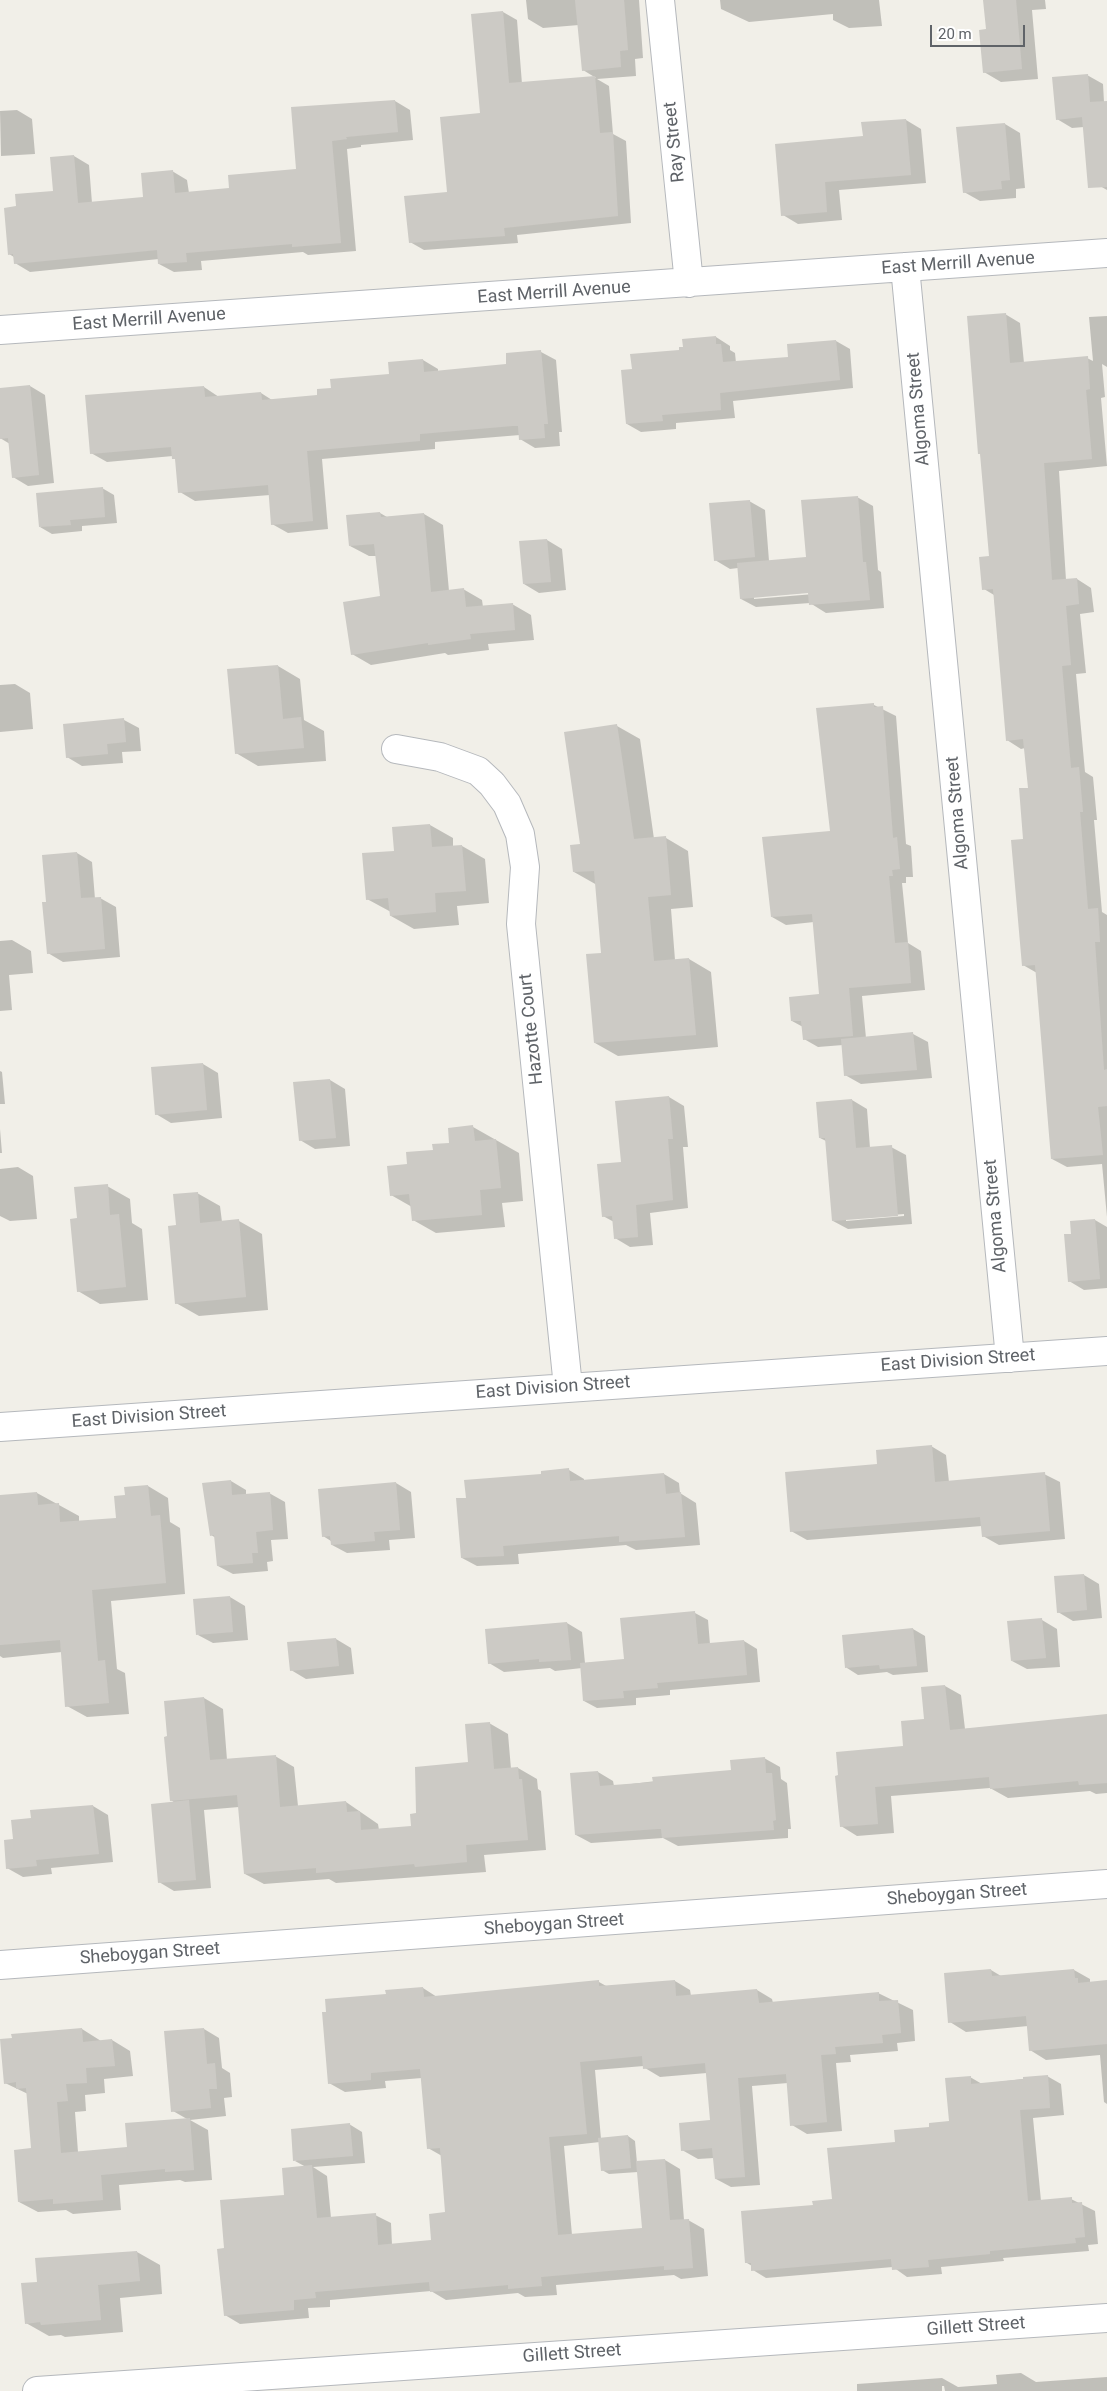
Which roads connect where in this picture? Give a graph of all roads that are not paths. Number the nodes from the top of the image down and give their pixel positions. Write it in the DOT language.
graph roads {
  1 [pos="660,0"];
  2 [pos="1107,253"];
  3 [pos="906,267"];
  4 [pos="689,283"];
  5 [pos="0,330"];
  6 [pos="396,749"];
  7 [pos="1107,1351"];
  8 [pos="1010,1358"];
  9 [pos="568,1387"];
  10 [pos="0,1427"];
  11 [pos="1107,1884"];
  12 [pos="0,1966"];
  13 [pos="1107,2318"];
  14 [pos="37,2391"];
  1 -- 4 [label="street, Ray Street"];
  2 -- 3 [label="street, East Merrill Avenue"];
  3 -- 4 [label="street, East Merrill Avenue"];
  3 -- 8 [label="street, Algoma Street"];
  4 -- 5 [label="street, East Merrill Avenue"];
  6 -- 9 [label="street, Hazotte Court"];
  7 -- 8 [label="street, East Division Street"];
  8 -- 9 [label="street, East Division Street"];
  9 -- 10 [label="street, East Division Street"];
  11 -- 12 [label="street, Sheboygan Street"];
  13 -- 14 [label="street, Gillett Street"];
}
